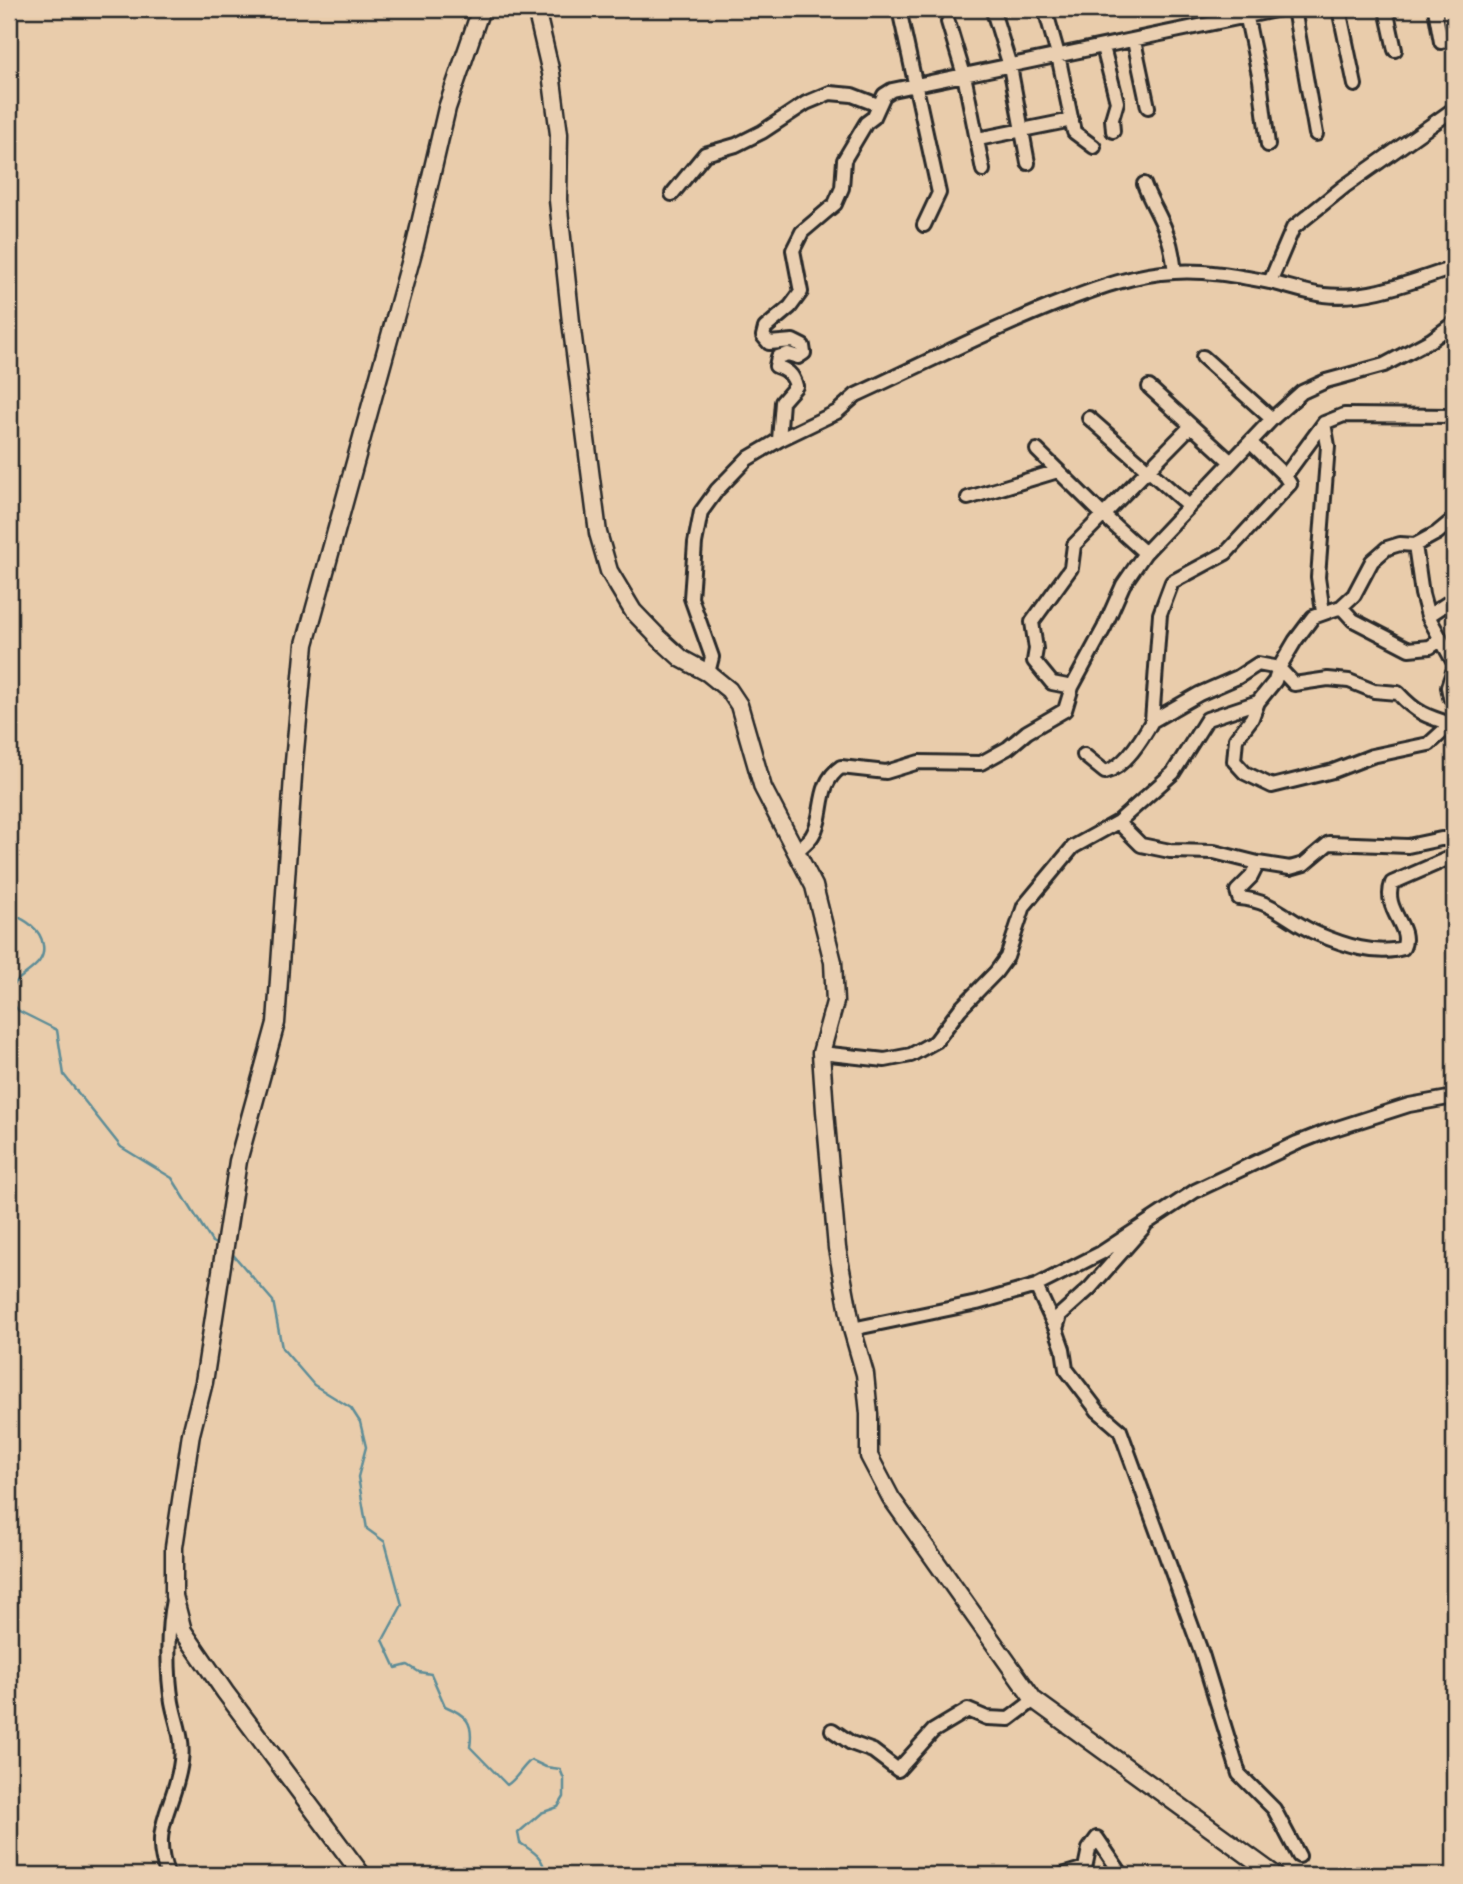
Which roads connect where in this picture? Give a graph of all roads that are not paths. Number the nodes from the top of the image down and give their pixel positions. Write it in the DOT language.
graph roads {
  1 [pos="481,9"];
  2 [pos="536,9"];
  3 [pos="899,9"];
  4 [pos="1280,9"];
  5 [pos="1294,9"];
  6 [pos="1339,9"];
  7 [pos="1386,9"];
  8 [pos="1434,9"];
  9 [pos="993,11"];
  10 [pos="1246,12"];
  11 [pos="1046,16"];
  12 [pos="948,22"];
  13 [pos="1134,41"];
  14 [pos="1441,43"];
  15 [pos="1103,47"];
  16 [pos="1395,50"];
  17 [pos="1058,55"];
  18 [pos="1010,66"];
  19 [pos="964,75"];
  20 [pos="1355,85"];
  21 [pos="917,86"];
  22 [pos="878,105"];
  23 [pos="1148,107"];
  24 [pos="1454,109"];
  25 [pos="1072,120"];
  26 [pos="1022,130"];
  27 [pos="1113,131"];
  28 [pos="1316,134"];
  29 [pos="978,139"];
  30 [pos="1268,145"];
  31 [pos="1094,147"];
  32 [pos="1028,163"];
  33 [pos="983,170"];
  34 [pos="1144,184"];
  35 [pos="672,194"];
  36 [pos="924,225"];
  37 [pos="1454,270"];
  38 [pos="1175,272"];
  39 [pos="1270,282"];
  40 [pos="1454,324"];
  41 [pos="1203,357"];
  42 [pos="1149,387"];
  43 [pos="1454,416"];
  44 [pos="1089,418"];
  45 [pos="1272,419"];
  46 [pos="1324,423"];
  47 [pos="1191,426"];
  48 [pos="779,440"];
  49 [pos="1250,442"];
  50 [pos="1037,450"];
  51 [pos="1231,462"];
  52 [pos="1148,469"];
  53 [pos="1058,471"];
  54 [pos="1285,476"];
  55 [pos="968,498"];
  56 [pos="1189,506"];
  57 [pos="1102,515"];
  58 [pos="1454,519"];
  59 [pos="1415,545"];
  60 [pos="1145,552"];
  61 [pos="1454,599"];
  62 [pos="1341,607"];
  63 [pos="1323,612"];
  64 [pos="1429,616"];
  65 [pos="1447,644"];
  66 [pos="1454,663"];
  67 [pos="1279,668"];
  68 [pos="708,673"];
  69 [pos="1453,677"];
  70 [pos="1072,687"];
  71 [pos="1454,701"];
  72 [pos="1258,702"];
  73 [pos="1152,721"];
  74 [pos="1453,724"];
  75 [pos="1084,755"];
  76 [pos="1118,822"];
  77 [pos="1454,839"];
  78 [pos="796,852"];
  79 [pos="1454,856"];
  80 [pos="1258,863"];
  81 [pos="821,1054"];
  82 [pos="1454,1097"];
  83 [pos="1144,1227"];
  84 [pos="1036,1286"];
  85 [pos="852,1329"];
  86 [pos="1056,1329"];
  87 [pos="174,1596"];
  88 [pos="1034,1700"];
  89 [pos="832,1730"];
  90 [pos="1298,1856"];
  91 [pos="168,1875"];
  92 [pos="362,1875"];
  93 [pos="1062,1875"];
  94 [pos="1122,1875"];
  95 [pos="1275,1875"];
  1 -- 87 [label="main road"];
  2 -- 68 [label="main road"];
  3 -- 21 [label="street"];
  4 -- 10 [label="street"];
  5 -- 28 [label="street"];
  6 -- 20 [label="street"];
  7 -- 16 [label="street"];
  8 -- 14 [label="street"];
  9 -- 18 [label="street"];
  10 -- 13 [label="street"];
  10 -- 30 [label="street"];
  11 -- 17 [label="street"];
  12 -- 19 [label="street"];
  13 -- 15 [label="street"];
  13 -- 23 [label="street"];
  15 -- 17 [label="street"];
  15 -- 27 [label="street"];
  17 -- 18 [label="street"];
  17 -- 25 [label="street"];
  18 -- 19 [label="street"];
  18 -- 26 [label="street"];
  19 -- 21 [label="street"];
  19 -- 29 [label="street"];
  21 -- 22 [label="street"];
  21 -- 36 [label="street"];
  22 -- 35 [label="street"];
  22 -- 48 [label="street"];
  24 -- 39 [label="street"];
  25 -- 26 [label="street"];
  25 -- 31 [label="street"];
  26 -- 29 [label="street"];
  26 -- 32 [label="street"];
  29 -- 33 [label="street"];
  34 -- 38 [label="street"];
  37 -- 39 [label="street"];
  38 -- 39 [label="street"];
  38 -- 48 [label="street"];
  40 -- 45 [label="street"];
  41 -- 45 [label="street"];
  42 -- 47 [label="street"];
  43 -- 46 [label="street"];
  44 -- 52 [label="street"];
  45 -- 49 [label="street"];
  46 -- 54 [label="street"];
  46 -- 63 [label="street"];
  47 -- 51 [label="street"];
  47 -- 52 [label="street"];
  48 -- 68 [label="street"];
  49 -- 51 [label="street"];
  49 -- 54 [label="street"];
  50 -- 53 [label="street"];
  51 -- 56 [label="street"];
  52 -- 56 [label="street"];
  52 -- 57 [label="street"];
  53 -- 55 [label="street"];
  53 -- 57 [label="street"];
  54 -- 73 [label="street"];
  56 -- 60 [label="street"];
  57 -- 60 [label="street"];
  57 -- 70 [label="street"];
  58 -- 59 [label="street"];
  59 -- 62 [label="street"];
  59 -- 64 [label="street"];
  60 -- 70 [label="street"];
  61 -- 64 [label="street"];
  62 -- 63 [label="street"];
  62 -- 65 [label="street"];
  63 -- 67 [label="street"];
  64 -- 65 [label="street"];
  65 -- 66 [label="street"];
  67 -- 72 [label="street"];
  67 -- 73 [label="street"];
  67 -- 74 [label="street"];
  68 -- 78 [label="main road"];
  69 -- 71 [label="street"];
  70 -- 78 [label="street"];
  72 -- 74 [label="street"];
  72 -- 76 [label="street"];
  73 -- 75 [label="street"];
  76 -- 80 [label="street"];
  76 -- 81 [label="street"];
  77 -- 80 [label="street"];
  78 -- 81 [label="main road"];
  79 -- 80 [label="street"];
  81 -- 85 [label="main road"];
  82 -- 83 [label="street"];
  83 -- 84 [label="street"];
  83 -- 86 [label="street"];
  84 -- 85 [label="street"];
  84 -- 86 [label="street"];
  85 -- 88 [label="main road"];
  86 -- 90 [label="street"];
  87 -- 91 [label="street"];
  87 -- 92 [label="main road"];
  88 -- 89 [label="street"];
  88 -- 95 [label="main road"];
  93 -- 94 [label="street"];
}
